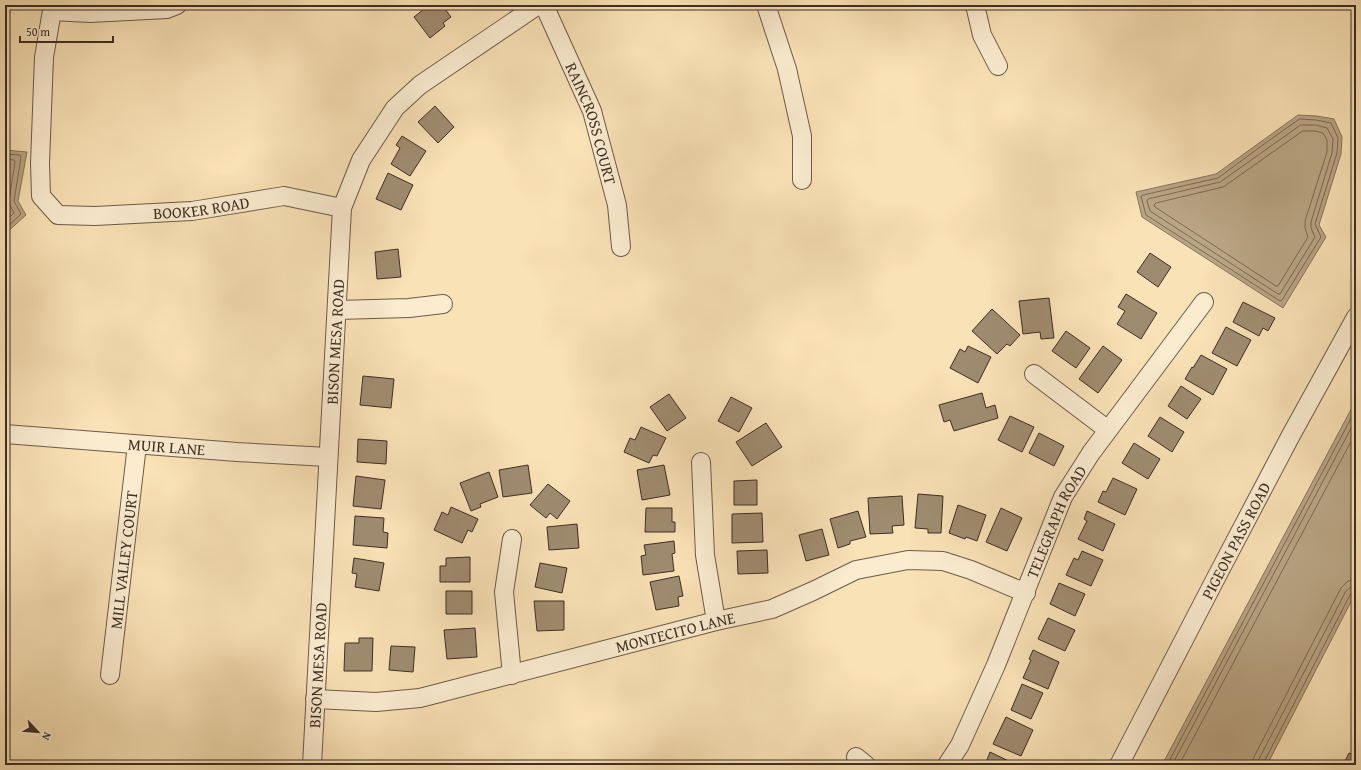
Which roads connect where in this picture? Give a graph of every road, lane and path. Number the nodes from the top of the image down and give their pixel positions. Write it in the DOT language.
graph roads {
  1 [pos="177,5"];
  2 [pos="538,5"];
  3 [pos="544,5"];
  4 [pos="766,5"];
  5 [pos="975,5"];
  6 [pos="52,8"];
  7 [pos="998,66"];
  8 [pos="802,180"];
  9 [pos="342,208"];
  10 [pos="621,247"];
  11 [pos="1204,302"];
  12 [pos="442,304"];
  13 [pos="336,310"];
  14 [pos="1356,317"];
  15 [pos="1034,374"];
  16 [pos="1108,430"];
  17 [pos="5,434"];
  18 [pos="137,445"];
  19 [pos="328,457"];
  20 [pos="701,462"];
  21 [pos="512,539"];
  22 [pos="1026,593"];
  23 [pos="716,621"];
  24 [pos="110,675"];
  25 [pos="512,675"];
  26 [pos="315,699"];
  27 [pos="312,765"];
  28 [pos="947,765"];
  29 [pos="1119,765"];
  1 -- 6 [label="street"];
  2 -- 9 [label="street, BISON MESA ROAD"];
  3 -- 10 [label="street, RAINCROSS COURT"];
  4 -- 8 [label="street"];
  5 -- 7 [label="street"];
  6 -- 9 [label="street, BOOKER ROAD"];
  9 -- 13 [label="street, BISON MESA ROAD"];
  11 -- 16 [label="street, TELEGRAPH ROAD"];
  12 -- 13 [label="street"];
  13 -- 19 [label="street, BISON MESA ROAD"];
  14 -- 29 [label="street, PIGEON PASS ROAD"];
  15 -- 16 [label="street"];
  16 -- 22 [label="street, TELEGRAPH ROAD"];
  17 -- 18 [label="street, MUIR LANE"];
  18 -- 19 [label="street, MUIR LANE"];
  18 -- 24 [label="street, MILL VALLEY COURT"];
  19 -- 26 [label="street, BISON MESA ROAD"];
  20 -- 23 [label="street"];
  21 -- 25 [label="street"];
  22 -- 23 [label="street, MONTECITO LANE"];
  22 -- 28 [label="street, TELEGRAPH ROAD"];
  23 -- 25 [label="street, MONTECITO LANE"];
  25 -- 26 [label="street, MONTECITO LANE"];
  26 -- 27 [label="street, BISON MESA ROAD"];
}
